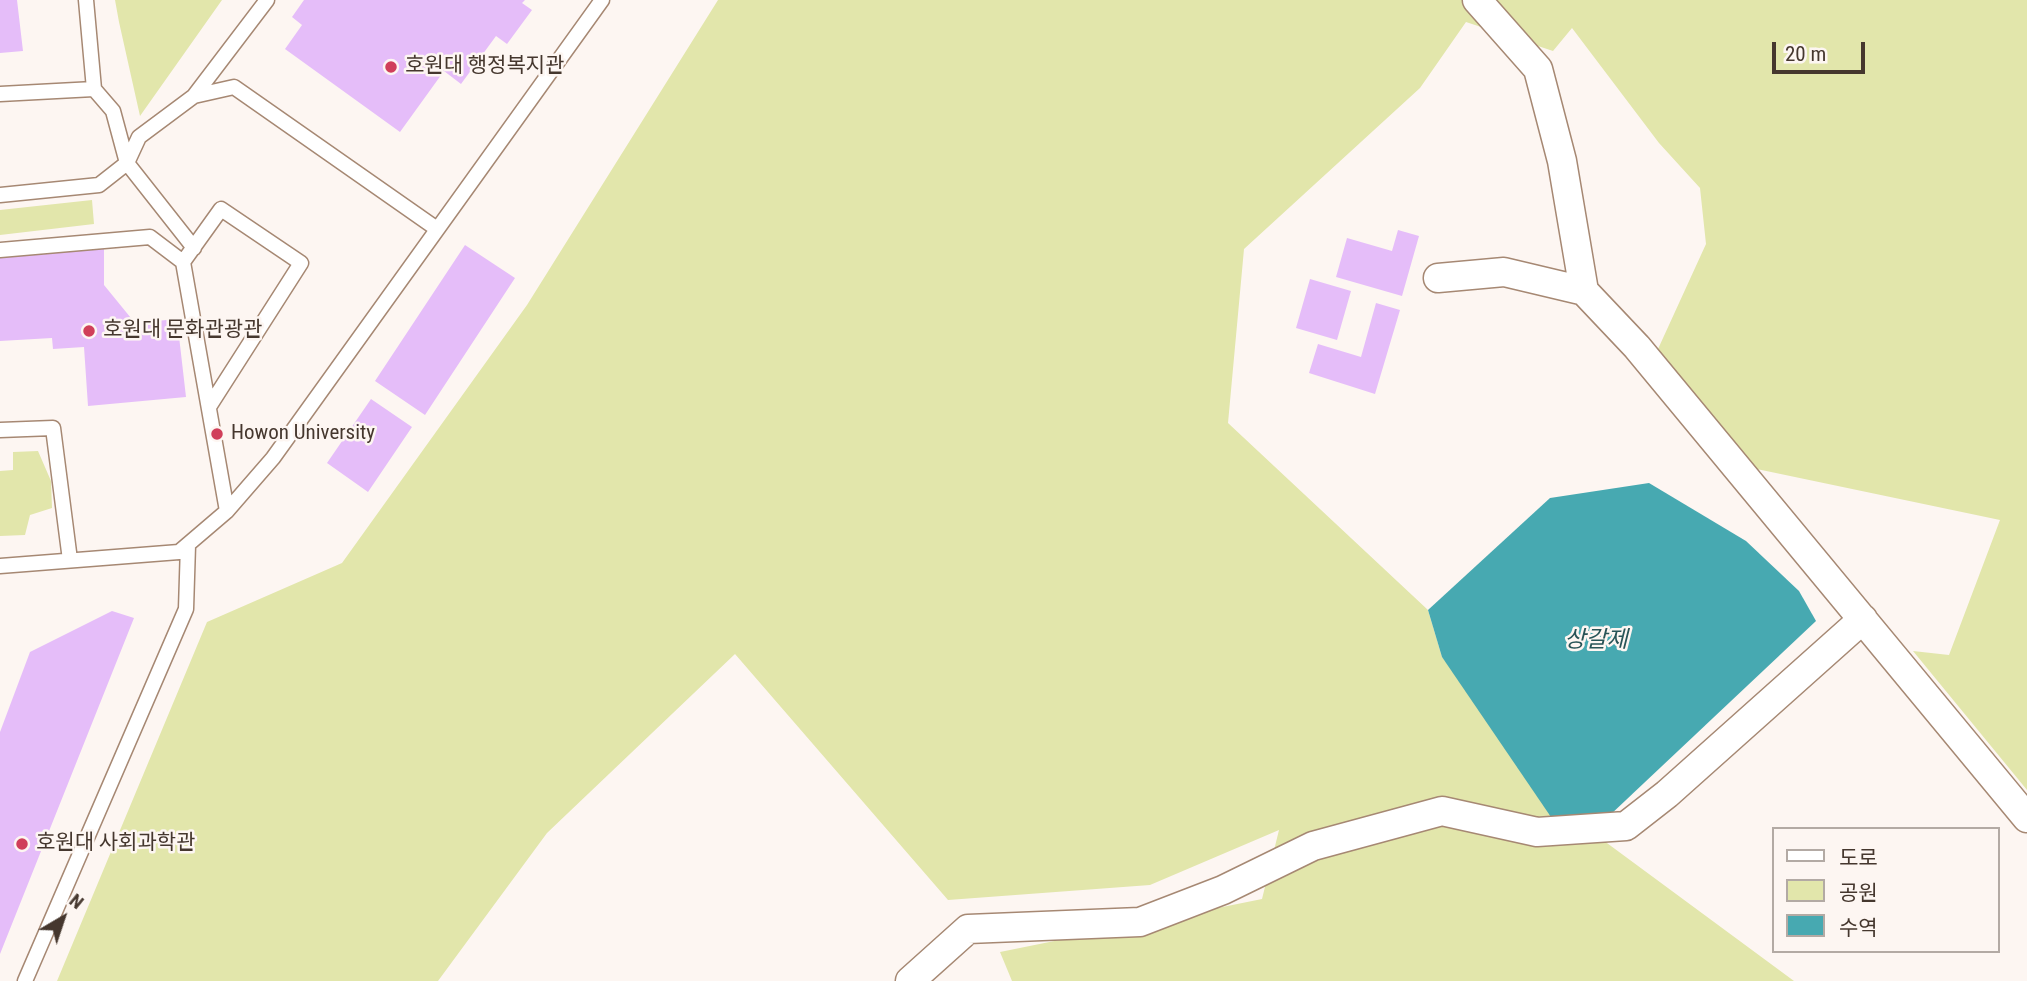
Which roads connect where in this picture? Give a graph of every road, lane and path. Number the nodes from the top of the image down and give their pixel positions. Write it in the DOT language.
graph roads {
  1 [pos="86,0"];
  2 [pos="267,0"];
  3 [pos="602,0"];
  4 [pos="1477,0"];
  5 [pos="94,89"];
  6 [pos="0,93"];
  7 [pos="194,96"];
  8 [pos="127,163"];
  9 [pos="0,195"];
  10 [pos="437,229"];
  11 [pos="194,248"];
  12 [pos="0,250"];
  13 [pos="183,262"];
  14 [pos="1438,278"];
  15 [pos="1584,291"];
  16 [pos="209,407"];
  17 [pos="0,430"];
  18 [pos="227,511"];
  19 [pos="188,545"];
  20 [pos="70,560"];
  21 [pos="0,565"];
  22 [pos="1863,619"];
  23 [pos="2027,818"];
  24 [pos="25,981"];
  25 [pos="910,981"];
  1 -- 5 [label="lane"];
  2 -- 7 [label="lane"];
  3 -- 10 [label="lane"];
  4 -- 15 [label="street"];
  5 -- 6 [label="lane"];
  5 -- 8 [label="lane"];
  7 -- 8 [label="lane"];
  7 -- 10 [label="lane"];
  8 -- 9 [label="lane"];
  8 -- 11 [label="lane"];
  10 -- 18 [label="lane"];
  11 -- 13 [label="lane"];
  11 -- 16 [label="lane"];
  12 -- 13 [label="lane"];
  13 -- 16 [label="lane"];
  14 -- 15 [label="street"];
  15 -- 22 [label="street"];
  16 -- 18 [label="lane"];
  17 -- 20 [label="lane"];
  18 -- 19 [label="lane"];
  19 -- 20 [label="lane"];
  19 -- 24 [label="lane"];
  20 -- 21 [label="lane"];
  22 -- 23 [label="street"];
  22 -- 25 [label="street"];
}
